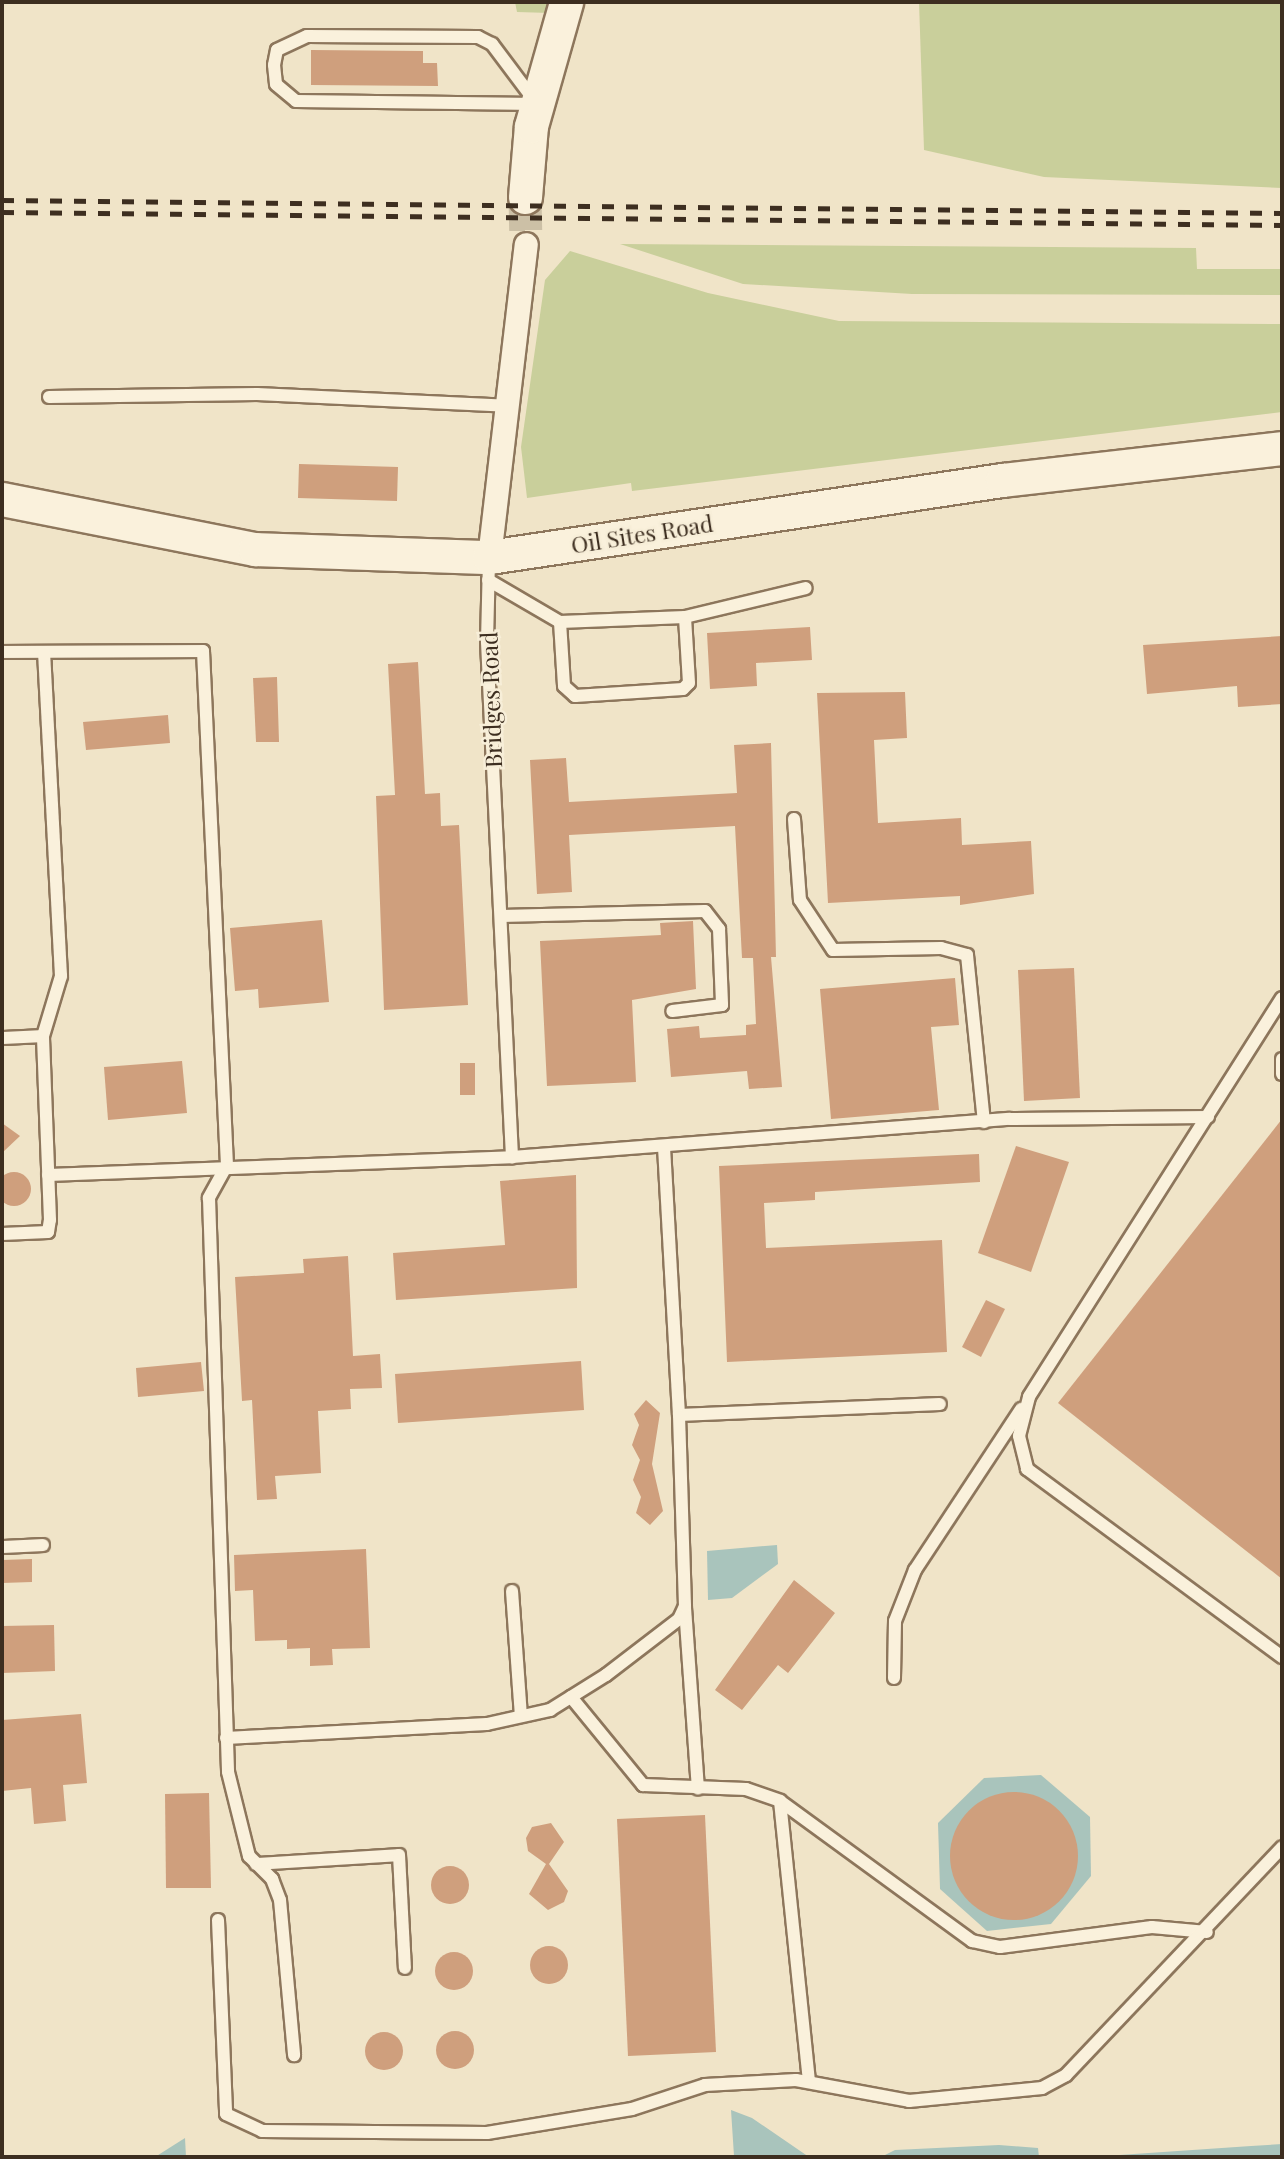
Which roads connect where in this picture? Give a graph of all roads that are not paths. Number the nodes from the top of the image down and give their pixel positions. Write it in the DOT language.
graph roads {
  1 [pos="566,2"];
  2 [pos="537,104"];
  3 [pos="525,197"];
  4 [pos="526,244"];
  5 [pos="50,397"];
  6 [pos="507,406"];
  7 [pos="1282,448"];
  8 [pos="2,499"];
  9 [pos="489,569"];
  10 [pos="806,588"];
  11 [pos="685,617"];
  12 [pos="560,622"];
  13 [pos="2,652"];
  14 [pos="44,652"];
  15 [pos="794,819"];
  16 [pos="500,916"];
  17 [pos="1282,998"];
  18 [pos="672,1011"];
  19 [pos="43,1036"];
  20 [pos="2,1038"];
  21 [pos="1282,1059"];
  22 [pos="1282,1074"];
  23 [pos="1208,1116"];
  24 [pos="984,1122"];
  25 [pos="664,1147"];
  26 [pos="512,1157"];
  27 [pos="227,1165"];
  28 [pos="48,1175"];
  29 [pos="2,1234"];
  30 [pos="1029,1397"];
  31 [pos="940,1404"];
  32 [pos="679,1415"];
  33 [pos="43,1545"];
  34 [pos="2,1547"];
  35 [pos="512,1591"];
  36 [pos="685,1605"];
  37 [pos="1282,1657"];
  38 [pos="894,1678"];
  39 [pos="571,1697"];
  40 [pos="521,1716"];
  41 [pos="226,1738"];
  42 [pos="698,1789"];
  43 [pos="780,1801"];
  44 [pos="1282,1847"];
  45 [pos="256,1864"];
  46 [pos="218,1920"];
  47 [pos="1207,1932"];
  48 [pos="405,1968"];
  49 [pos="294,2055"];
  50 [pos="809,2082"];
  1 -- 2 [label="street"];
  2 -- 2 [label="lane"];
  2 -- 3 [label="street"];
  4 -- 6 [label="street, Bridges Road"];
  5 -- 6 [label="lane"];
  6 -- 9 [label="street, Bridges Road"];
  7 -- 9 [label="street, Oil Sites Road"];
  8 -- 9 [label="street, Oil Sites Road"];
  9 -- 12 [label="lane"];
  9 -- 16 [label="lane, Bridges Road"];
  10 -- 11 [label="lane"];
  11 -- 12 [label="lane"];
  11 -- 12 [label="lane"];
  13 -- 14 [label="lane"];
  14 -- 19 [label="lane"];
  14 -- 27 [label="lane"];
  15 -- 24 [label="lane"];
  16 -- 18 [label="lane"];
  16 -- 26 [label="lane, Bridges Road"];
  17 -- 23 [label="lane"];
  19 -- 20 [label="lane"];
  19 -- 28 [label="lane"];
  21 -- 22 [label="lane"];
  23 -- 24 [label="lane"];
  23 -- 30 [label="lane"];
  24 -- 25 [label="lane"];
  25 -- 26 [label="lane"];
  25 -- 32 [label="lane"];
  26 -- 27 [label="lane"];
  27 -- 28 [label="lane"];
  27 -- 41 [label="lane"];
  28 -- 29 [label="lane"];
  30 -- 37 [label="lane"];
  30 -- 38 [label="lane"];
  31 -- 32 [label="lane"];
  32 -- 36 [label="lane"];
  33 -- 34 [label="lane"];
  35 -- 40 [label="lane"];
  36 -- 39 [label="lane"];
  36 -- 42 [label="lane"];
  39 -- 40 [label="lane"];
  39 -- 42 [label="lane"];
  40 -- 41 [label="lane"];
  41 -- 45 [label="lane"];
  42 -- 43 [label="lane"];
  43 -- 47 [label="lane"];
  43 -- 50 [label="lane"];
  44 -- 47 [label="lane"];
  45 -- 48 [label="lane"];
  45 -- 49 [label="lane"];
  46 -- 50 [label="lane"];
  47 -- 50 [label="lane"];
}
